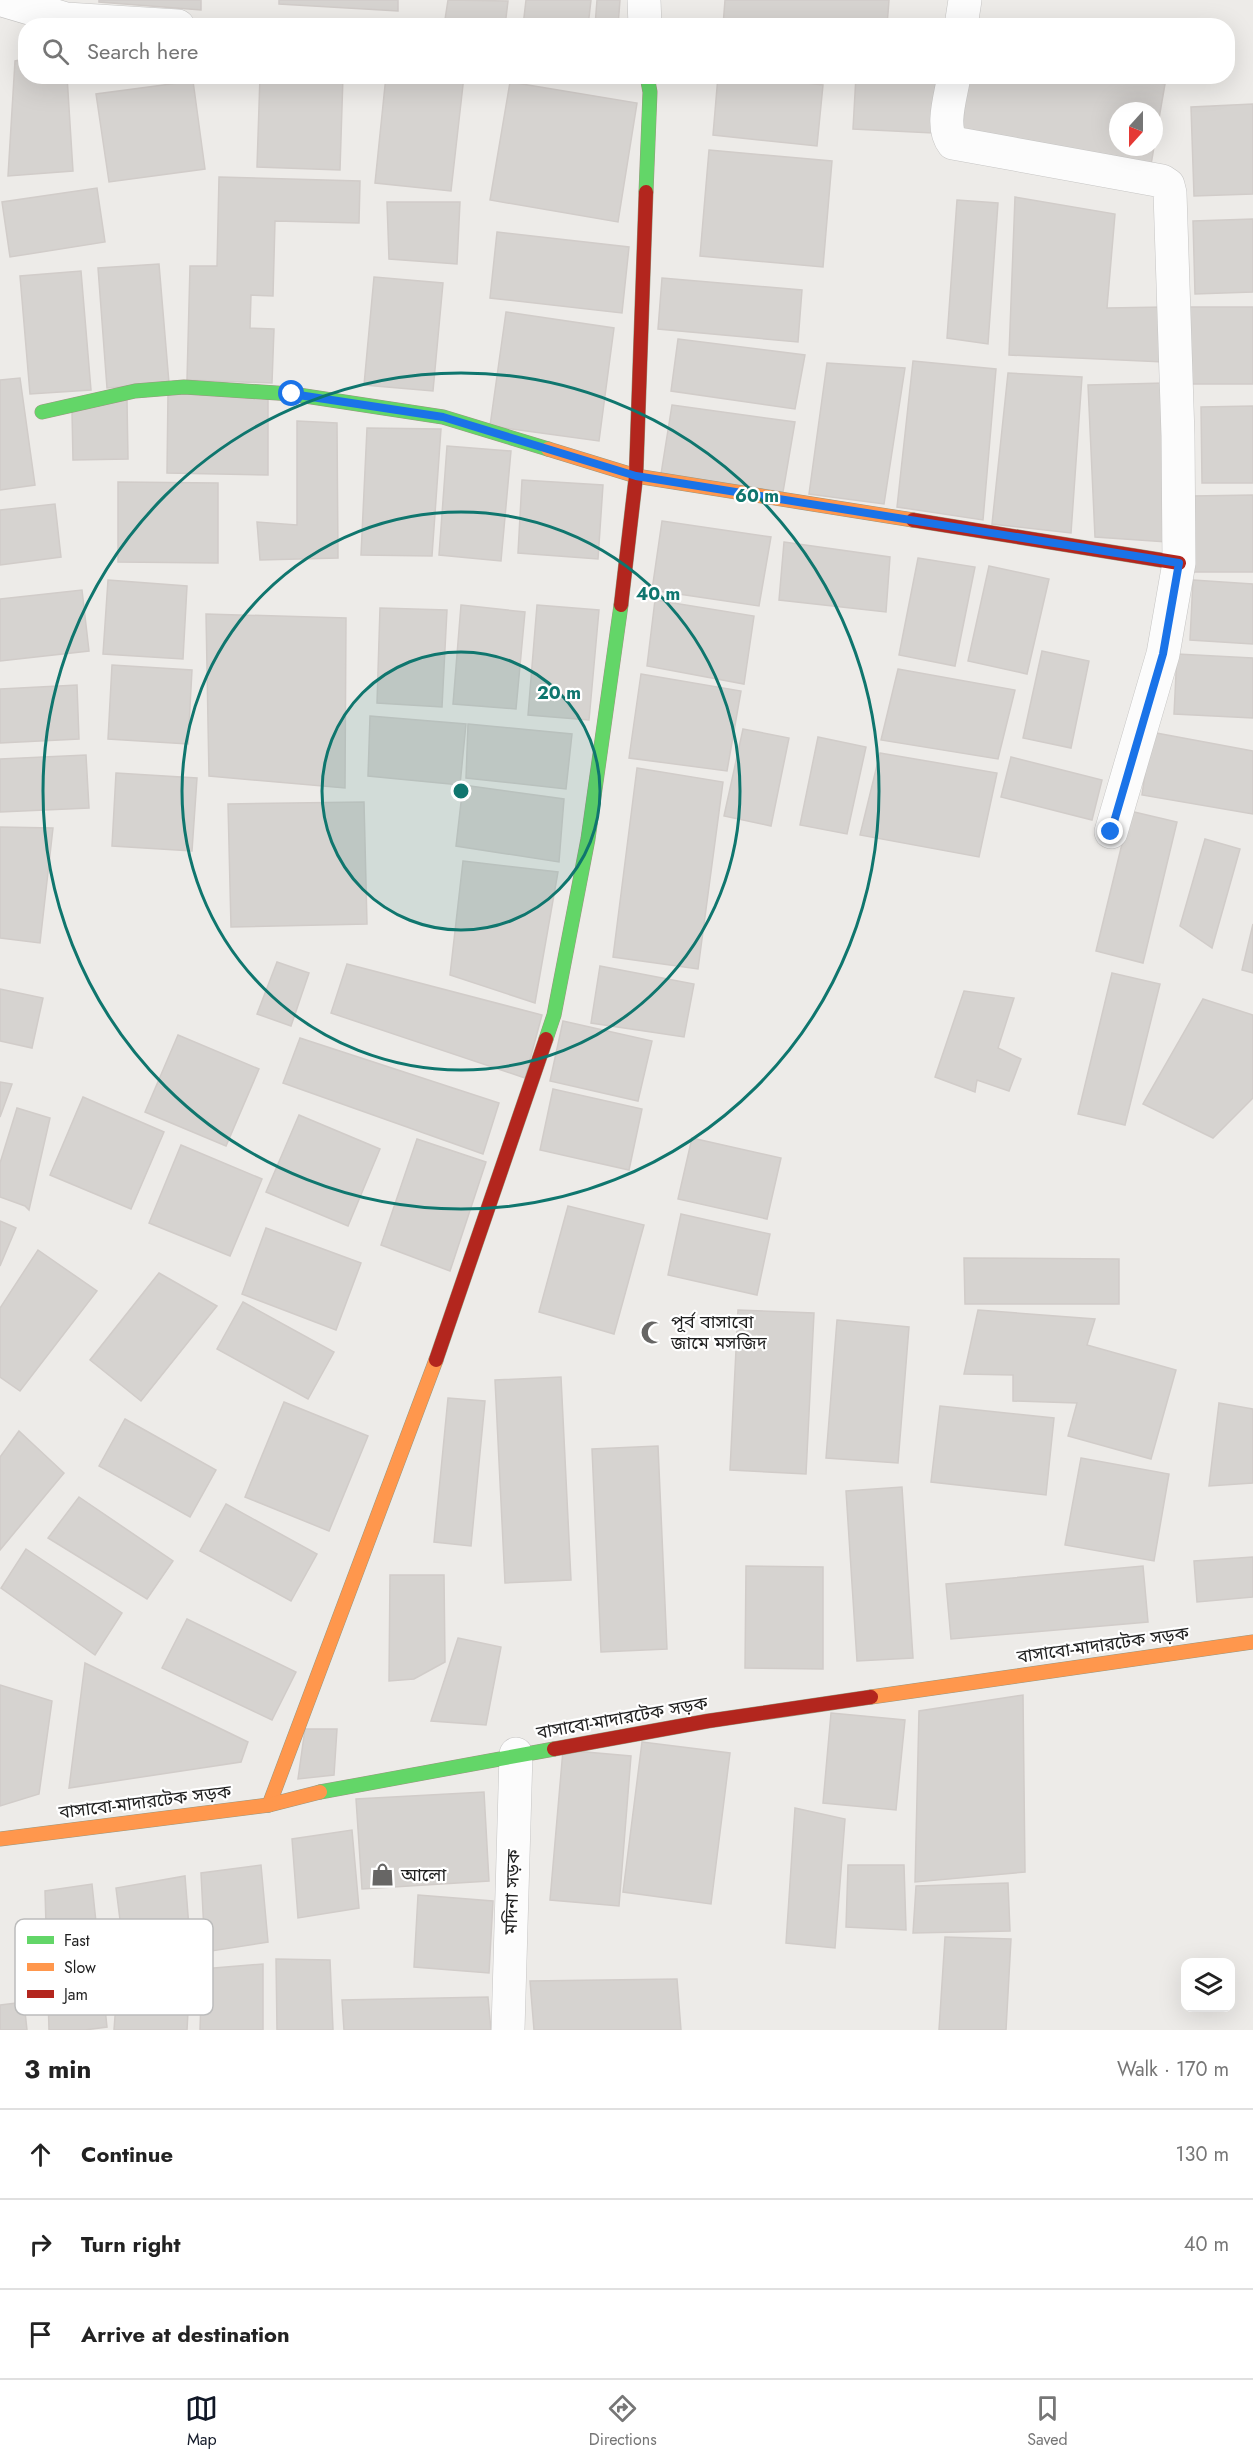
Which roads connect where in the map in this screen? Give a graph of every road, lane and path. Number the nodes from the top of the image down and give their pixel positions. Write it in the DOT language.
graph roads {
  1 [pos="2,0"];
  2 [pos="644,0"];
  3 [pos="965,0"];
  4 [pos="63,18"];
  5 [pos="645,18"];
  6 [pos="962,18"];
  7 [pos="645,84"];
  8 [pos="953,84"];
  9 [pos="42,412"];
  10 [pos="636,476"];
  11 [pos="1179,563"];
  12 [pos="1111,832"];
  13 [pos="1253,1642"];
  14 [pos="516,1754"];
  15 [pos="269,1805"];
  16 [pos="0,1839"];
  17 [pos="508,2030"];
  1 -- 4 [label="street"];
  2 -- 5 [label="street"];
  3 -- 6 [label="street"];
  7 -- 10 [label="street"];
  8 -- 11 [label="street"];
  9 -- 10 [label="street"];
  10 -- 11 [label="street"];
  10 -- 15 [label="street"];
  11 -- 12 [label="street"];
  13 -- 14 [label="street, বাসাবো-মাদারটেক সড়ক"];
  14 -- 15 [label="street, বাসাবো-মাদারটেক সড়ক"];
  14 -- 17 [label="street, মদিনা সড়ক"];
  15 -- 16 [label="street, বাসাবো-মাদারটেক সড়ক"];
}
